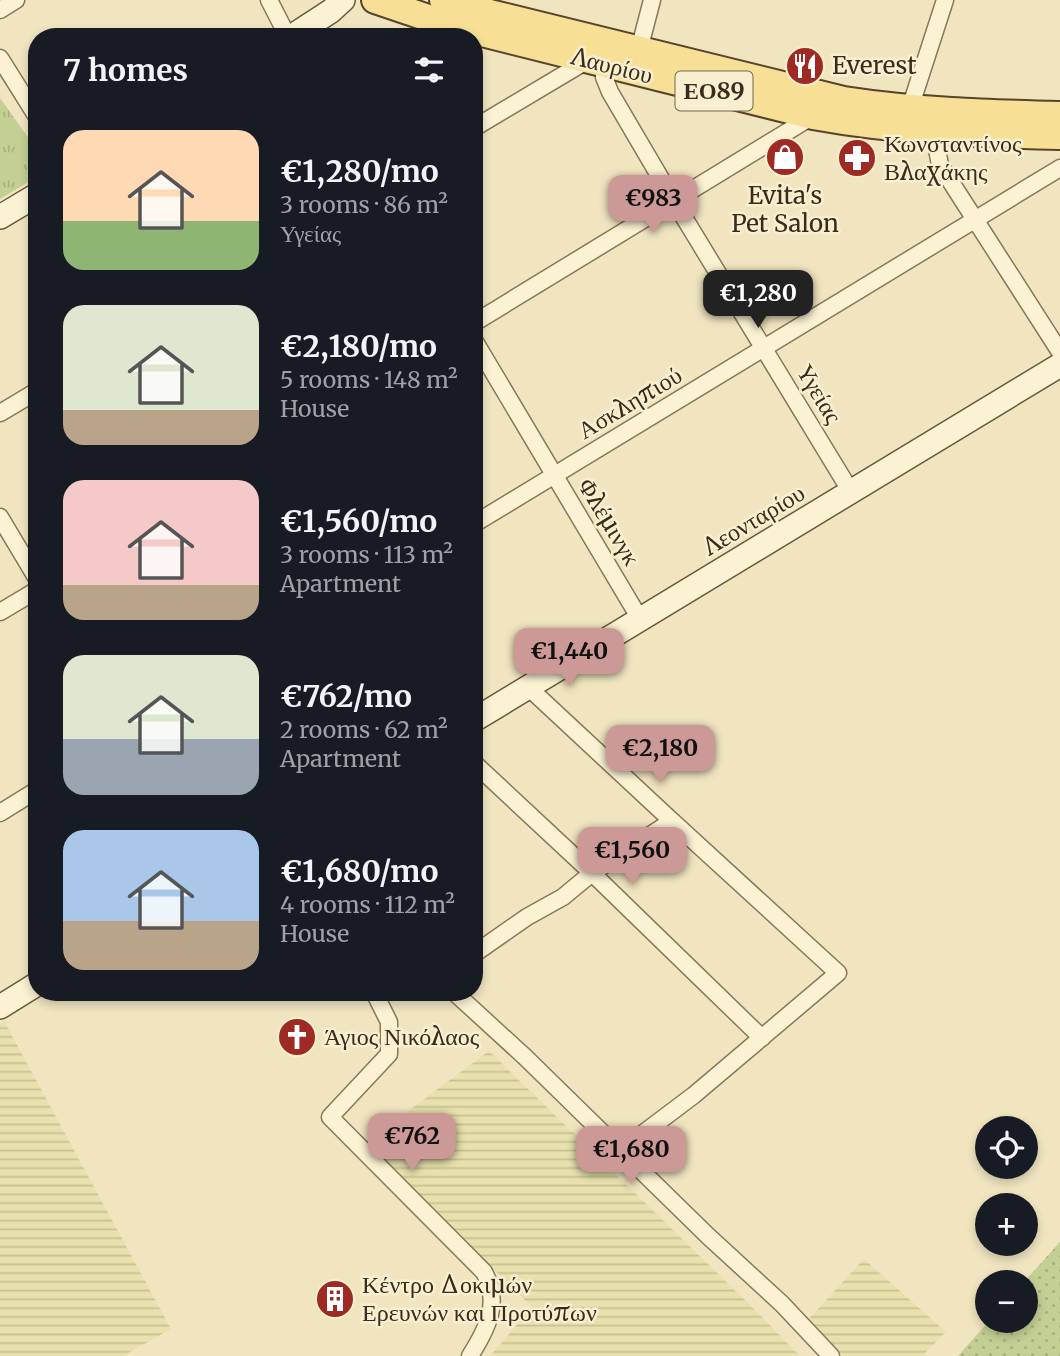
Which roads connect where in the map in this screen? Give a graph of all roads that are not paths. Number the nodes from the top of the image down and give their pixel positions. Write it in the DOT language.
graph roads {
  1 [pos="16,0"];
  2 [pos="269,0"];
  3 [pos="343,0"];
  4 [pos="375,0"];
  5 [pos="443,0"];
  6 [pos="652,0"];
  7 [pos="945,0"];
  8 [pos="0,10"];
  9 [pos="285,28"];
  10 [pos="304,28"];
  11 [pos="462,28"];
  12 [pos="483,33"];
  13 [pos="639,50"];
  14 [pos="0,58"];
  15 [pos="598,63"];
  16 [pos="28,103"];
  17 [pos="911,108"];
  18 [pos="1060,115"];
  19 [pos="813,116"];
  20 [pos="483,123"];
  21 [pos="940,132"];
  22 [pos="1060,136"];
  23 [pos="1060,167"];
  24 [pos="28,200"];
  25 [pos="674,201"];
  26 [pos="0,217"];
  27 [pos="976,219"];
  28 [pos="483,318"];
  29 [pos="765,347"];
  30 [pos="1060,352"];
  31 [pos="483,355"];
  32 [pos="1060,365"];
  33 [pos="28,396"];
  34 [pos="0,413"];
  35 [pos="554,475"];
  36 [pos="851,492"];
  37 [pos="0,517"];
  38 [pos="483,518"];
  39 [pos="28,564"];
  40 [pos="28,595"];
  41 [pos="0,612"];
  42 [pos="640,619"];
  43 [pos="528,687"];
  44 [pos="483,714"];
  45 [pos="483,771"];
  46 [pos="28,796"];
  47 [pos="0,813"];
  48 [pos="672,821"];
  49 [pos="592,873"];
  50 [pos="483,948"];
  51 [pos="28,989"];
  52 [pos="378,1001"];
  53 [pos="464,1001"];
  54 [pos="2,1002"];
  55 [pos="762,1038"];
  56 [pos="621,1150"];
  57 [pos="470,1356"];
  58 [pos="831,1356"];
  1 -- 8 [label="street"];
  2 -- 9 [label="street"];
  3 -- 10 [label="street"];
  4 -- 11 [label="main road, Λαυρίου / ΕΟ89"];
  5 -- 13 [label="main road, Λαυρίου / ΕΟ89"];
  6 -- 13 [label="street"];
  7 -- 17 [label="street"];
  12 -- 15 [label="main road, Λαυρίου / ΕΟ89"];
  13 -- 17 [label="main road, Λαυρίου / ΕΟ89"];
  14 -- 16 [label="street"];
  15 -- 19 [label="main road, Λαυρίου / ΕΟ89"];
  15 -- 20 [label="street"];
  15 -- 25 [label="street, Υγείας"];
  17 -- 18 [label="main road, Λαυρίου / ΕΟ89"];
  19 -- 21 [label="main road, Λαυρίου / ΕΟ89"];
  19 -- 25 [label="street"];
  21 -- 22 [label="main road, Λαυρίου / ΕΟ89"];
  21 -- 27 [label="street"];
  23 -- 27 [label="street, Ασκληπιού"];
  24 -- 26 [label="street"];
  25 -- 28 [label="street"];
  25 -- 29 [label="street, Υγείας"];
  27 -- 29 [label="street, Ασκληπιού"];
  27 -- 30 [label="street"];
  29 -- 35 [label="street, Ασκληπιού"];
  29 -- 36 [label="street, Υγείας"];
  31 -- 35 [label="street, Φλέμινγκ"];
  32 -- 36 [label="street, Λεονταρίου"];
  33 -- 34 [label="street"];
  35 -- 38 [label="street, Ασκληπιού"];
  35 -- 42 [label="street, Φλέμινγκ"];
  36 -- 42 [label="street, Λεονταρίου"];
  37 -- 39 [label="street"];
  40 -- 41 [label="street"];
  42 -- 43 [label="street, Λεονταρίου"];
  43 -- 44 [label="street, Λεονταρίου"];
  43 -- 48 [label="street"];
  45 -- 49 [label="street"];
  46 -- 47 [label="street"];
  48 -- 49 [label="street"];
  48 -- 55 [label="street"];
  49 -- 50 [label="street"];
  49 -- 55 [label="street"];
  51 -- 54 [label="street"];
  52 -- 57 [label="street"];
  53 -- 56 [label="street"];
  55 -- 56 [label="street"];
  56 -- 58 [label="street"];
}
